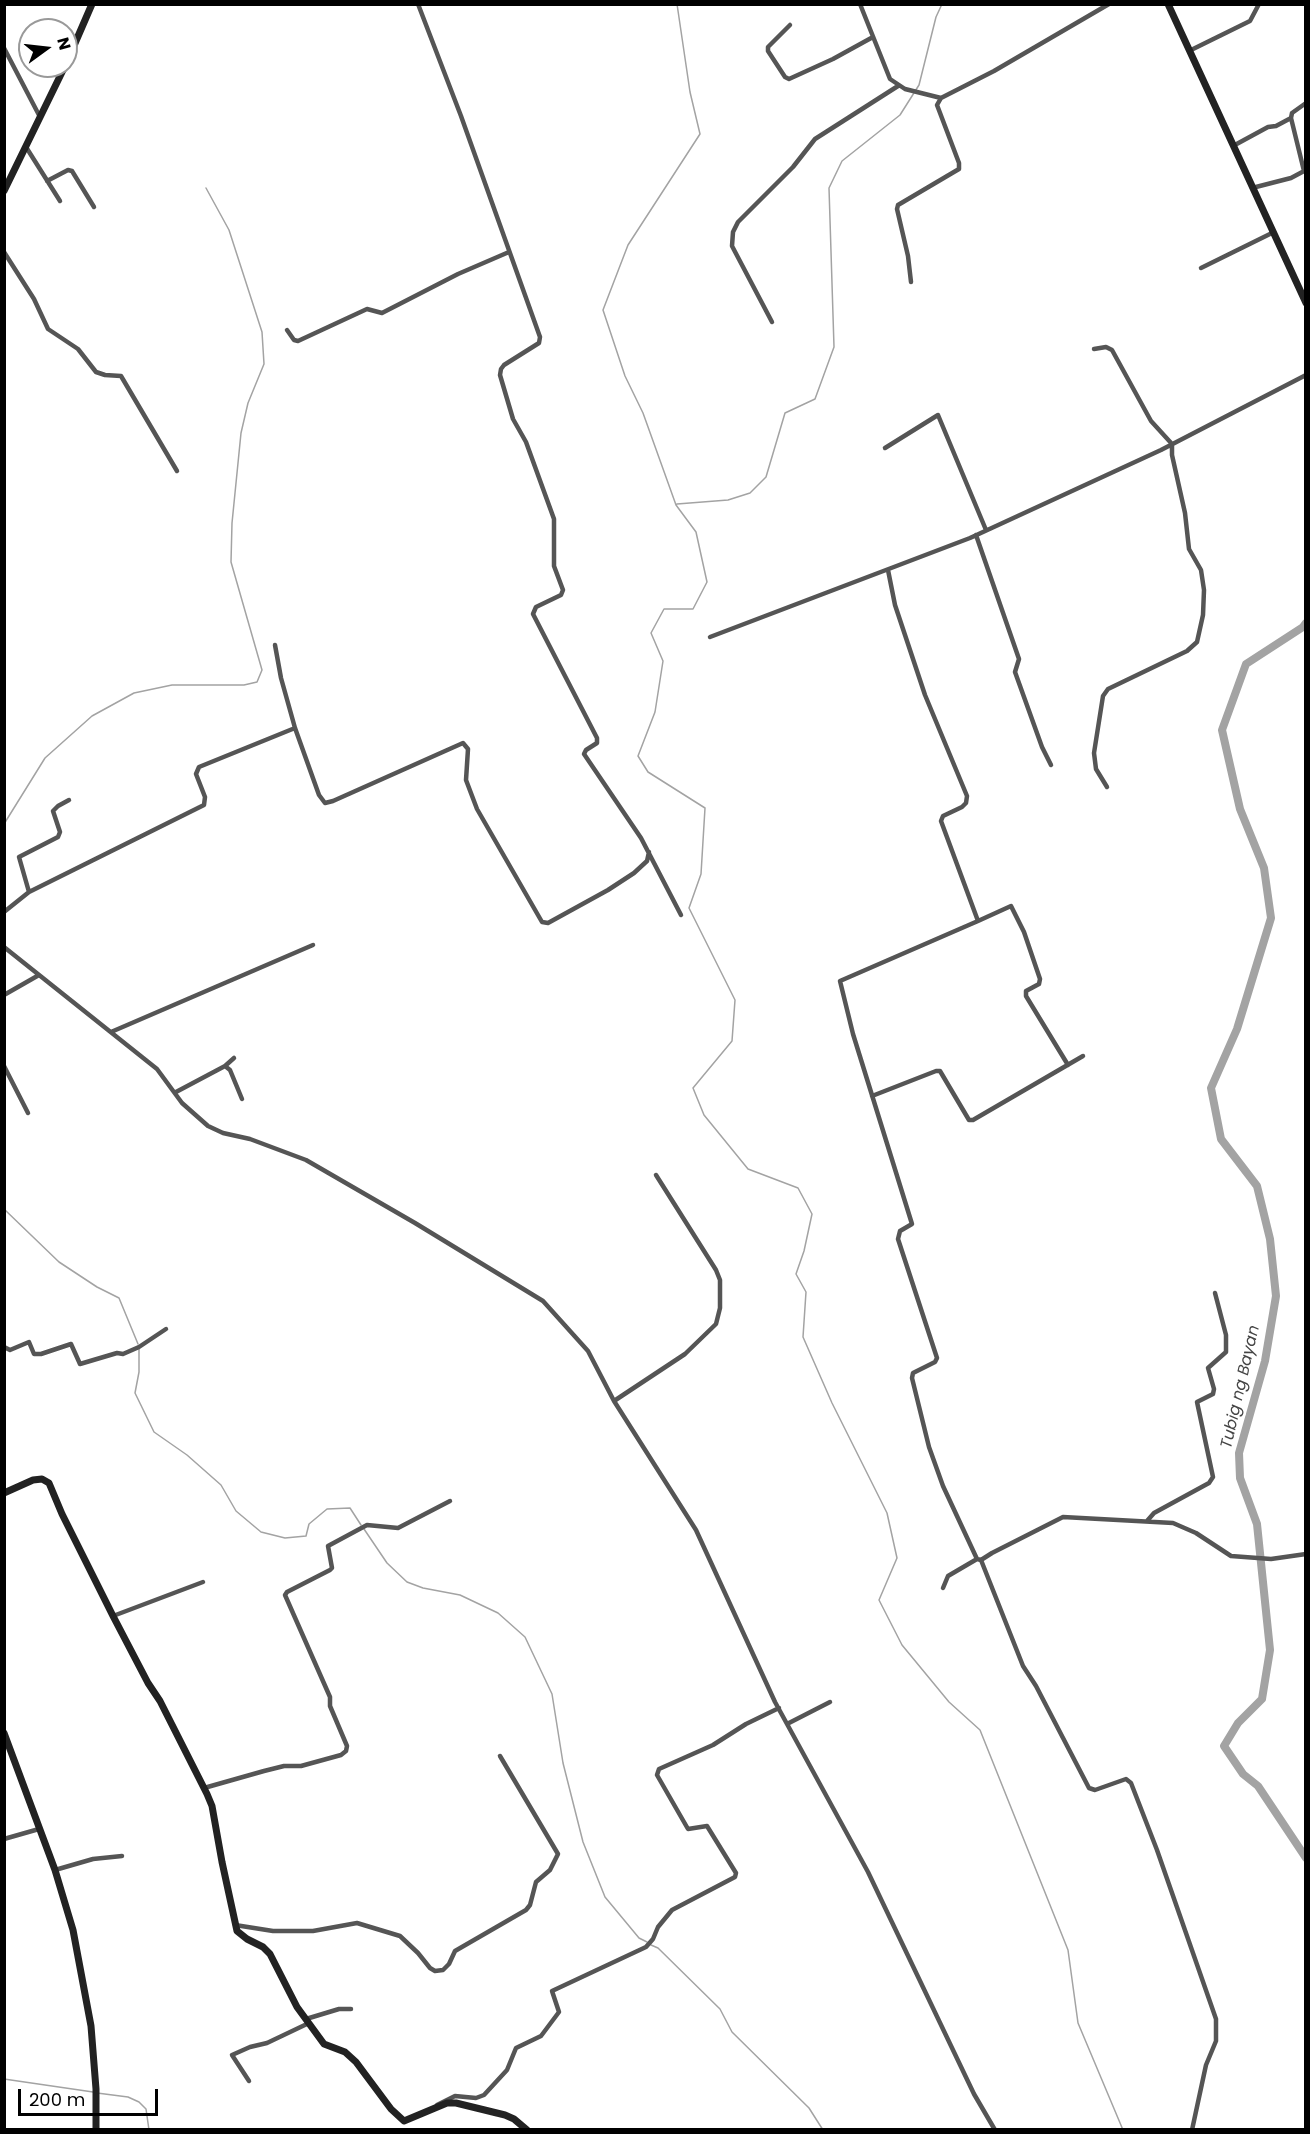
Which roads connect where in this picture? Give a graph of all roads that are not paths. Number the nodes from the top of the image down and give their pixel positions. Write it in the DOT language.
graph roads {
  1 [pos="92,4"];
  2 [pos="860,4"];
  3 [pos="1109,4"];
  4 [pos="1168,4"];
  5 [pos="1259,4"];
  6 [pos="421,5"];
  7 [pos="790,25"];
  8 [pos="78,36"];
  9 [pos="873,37"];
  10 [pos="4,48"];
  11 [pos="1190,51"];
  12 [pos="59,78"];
  13 [pos="898,86"];
  14 [pos="941,98"];
  15 [pos="1305,103"];
  16 [pos="40,117"];
  17 [pos="1291,118"];
  18 [pos="1233,146"];
  19 [pos="26,147"];
  20 [pos="1305,170"];
  21 [pos="47,181"];
  22 [pos="1252,189"];
  23 [pos="4,191"];
  24 [pos="60,201"];
  25 [pos="94,207"];
  26 [pos="1272,233"];
  27 [pos="4,252"];
  28 [pos="509,252"];
  29 [pos="1201,268"];
  30 [pos="911,282"];
  31 [pos="1305,303"];
  32 [pos="772,322"];
  33 [pos="286,330"];
  34 [pos="1094,349"];
  35 [pos="1305,375"];
  36 [pos="1172,444"];
  37 [pos="885,448"];
  38 [pos="177,471"];
  39 [pos="986,530"];
  40 [pos="976,535"];
  41 [pos="888,570"];
  42 [pos="710,637"];
  43 [pos="275,645"];
  44 [pos="295,728"];
  45 [pos="1051,765"];
  46 [pos="1107,787"];
  47 [pos="69,800"];
  48 [pos="649,852"];
  49 [pos="29,892"];
  50 [pos="4,912"];
  51 [pos="681,915"];
  52 [pos="978,921"];
  53 [pos="314,945"];
  54 [pos="4,947"];
  55 [pos="39,975"];
  56 [pos="4,995"];
  57 [pos="111,1032"];
  58 [pos="1083,1056"];
  59 [pos="234,1058"];
  60 [pos="1068,1065"];
  61 [pos="4,1066"];
  62 [pos="225,1066"];
  63 [pos="176,1092"];
  64 [pos="872,1096"];
  65 [pos="242,1099"];
  66 [pos="28,1113"];
  67 [pos="656,1175"];
  68 [pos="1215,1293"];
  69 [pos="166,1329"];
  70 [pos="4,1347"];
  71 [pos="614,1401"];
  72 [pos="4,1493"];
  73 [pos="450,1501"];
  74 [pos="1147,1521"];
  75 [pos="1305,1554"];
  76 [pos="979,1560"];
  77 [pos="203,1582"];
  78 [pos="943,1588"];
  79 [pos="113,1616"];
  80 [pos="830,1702"];
  81 [pos="778,1708"];
  82 [pos="787,1724"];
  83 [pos="4,1733"];
  84 [pos="500,1756"];
  85 [pos="204,1788"];
  86 [pos="39,1829"];
  87 [pos="4,1839"];
  88 [pos="122,1856"];
  89 [pos="55,1870"];
  90 [pos="235,1925"];
  91 [pos="351,2009"];
  92 [pos="307,2021"];
  93 [pos="249,2081"];
  94 [pos="429,2109"];
  95 [pos="96,2130"];
  96 [pos="528,2130"];
  97 [pos="995,2130"];
  98 [pos="1192,2130"];
  1 -- 8 [label="street"];
  2 -- 9 [label="street"];
  3 -- 14 [label="street"];
  4 -- 11 [label="street"];
  5 -- 11 [label="street"];
  6 -- 28 [label="street"];
  7 -- 9 [label="street"];
  9 -- 13 [label="street"];
  10 -- 16 [label="street"];
  11 -- 18 [label="street"];
  12 -- 16 [label="street"];
  13 -- 14 [label="street"];
  13 -- 32 [label="street"];
  14 -- 30 [label="street"];
  15 -- 17 [label="street"];
  16 -- 19 [label="street"];
  17 -- 18 [label="street"];
  17 -- 20 [label="street"];
  18 -- 22 [label="street"];
  19 -- 21 [label="street"];
  19 -- 23 [label="street"];
  20 -- 22 [label="street"];
  21 -- 24 [label="street"];
  21 -- 25 [label="street"];
  22 -- 26 [label="street"];
  26 -- 29 [label="street"];
  26 -- 31 [label="street"];
  27 -- 38 [label="street"];
  28 -- 33 [label="street"];
  28 -- 48 [label="street"];
  34 -- 36 [label="street"];
  35 -- 36 [label="street"];
  36 -- 39 [label="street"];
  36 -- 46 [label="street"];
  37 -- 39 [label="street"];
  39 -- 40 [label="street"];
  40 -- 41 [label="street"];
  40 -- 45 [label="street"];
  41 -- 42 [label="street"];
  41 -- 52 [label="street"];
  43 -- 44 [label="street"];
  44 -- 48 [label="street"];
  44 -- 49 [label="street"];
  47 -- 49 [label="street"];
  48 -- 51 [label="street"];
  49 -- 50 [label="street"];
  52 -- 60 [label="street"];
  52 -- 64 [label="street"];
  53 -- 57 [label="street"];
  54 -- 55 [label="street"];
  55 -- 56 [label="street"];
  55 -- 57 [label="street"];
  57 -- 63 [label="street"];
  58 -- 60 [label="street"];
  59 -- 62 [label="street"];
  60 -- 64 [label="street"];
  61 -- 66 [label="street"];
  62 -- 63 [label="street"];
  62 -- 65 [label="street"];
  63 -- 71 [label="street"];
  64 -- 76 [label="street"];
  67 -- 71 [label="street"];
  68 -- 74 [label="street"];
  69 -- 70 [label="street"];
  71 -- 81 [label="street"];
  72 -- 79 [label="street"];
  73 -- 85 [label="street"];
  74 -- 75 [label="street"];
  74 -- 76 [label="street"];
  76 -- 78 [label="street"];
  76 -- 98 [label="street"];
  77 -- 79 [label="street"];
  79 -- 85 [label="street"];
  80 -- 82 [label="street"];
  81 -- 82 [label="street"];
  81 -- 94 [label="street"];
  82 -- 97 [label="street"];
  83 -- 86 [label="street"];
  84 -- 90 [label="street"];
  85 -- 90 [label="street"];
  86 -- 87 [label="street"];
  86 -- 89 [label="street"];
  88 -- 89 [label="street"];
  89 -- 95 [label="street"];
  90 -- 92 [label="street"];
  91 -- 92 [label="street"];
  92 -- 93 [label="street"];
  92 -- 94 [label="street"];
  94 -- 96 [label="street"];
}
